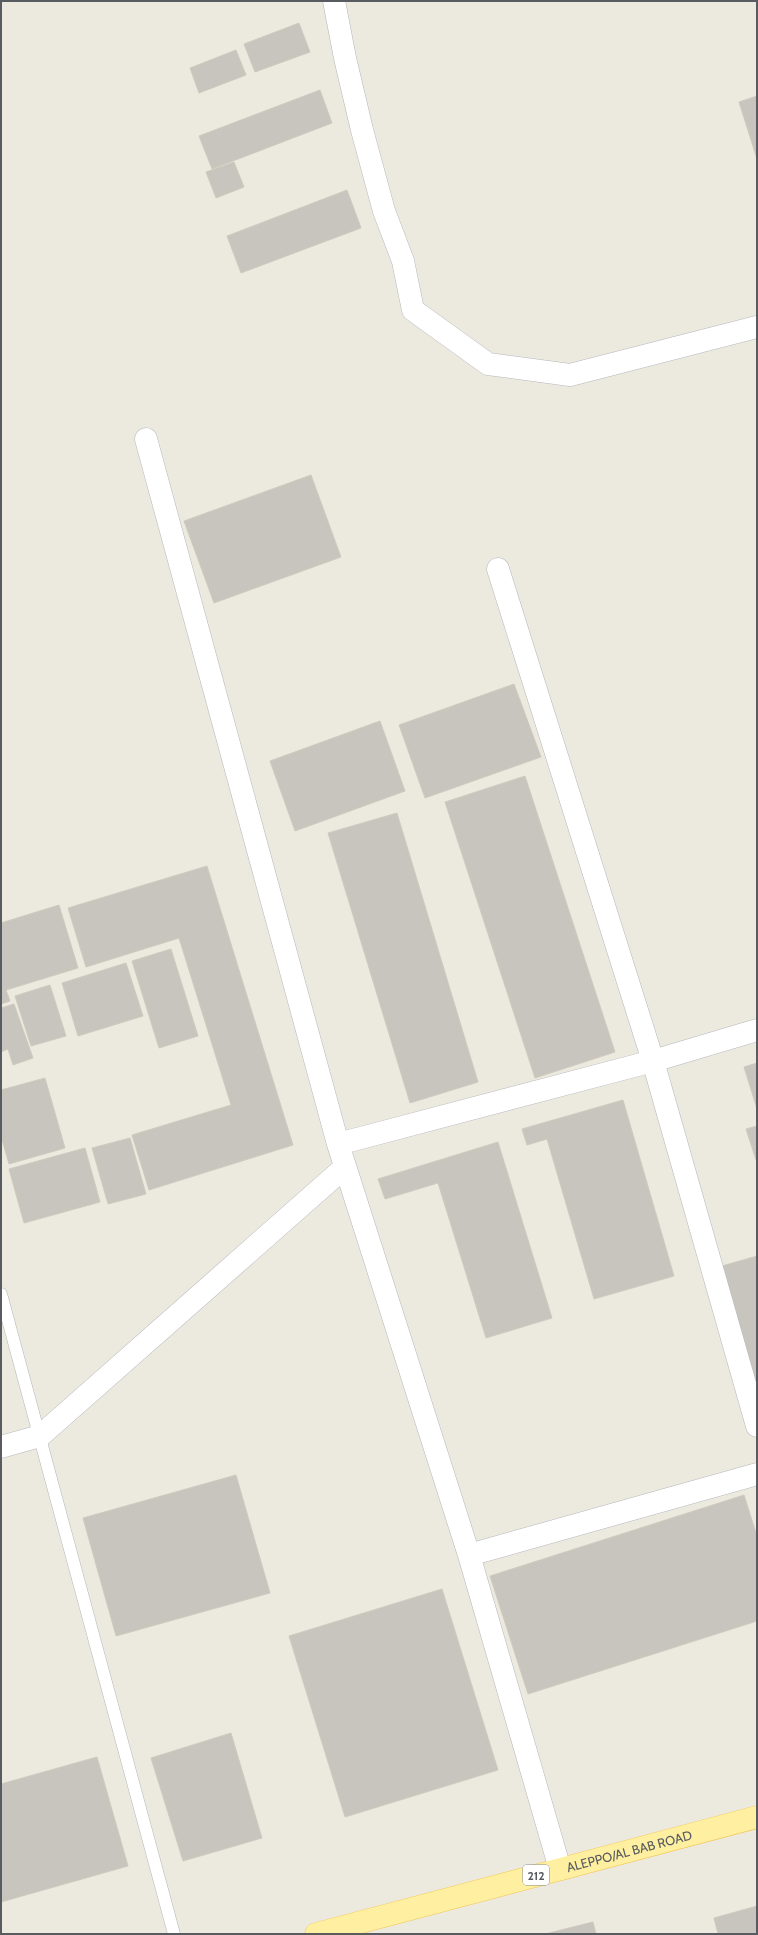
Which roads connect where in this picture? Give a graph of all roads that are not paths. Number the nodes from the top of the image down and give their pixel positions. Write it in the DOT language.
graph roads {
  1 [pos="334,1"];
  2 [pos="757,327"];
  3 [pos="146,440"];
  4 [pos="498,569"];
  5 [pos="757,1030"];
  6 [pos="653,1061"];
  7 [pos="338,1144"];
  8 [pos="345,1166"];
  9 [pos="1,1294"];
  10 [pos="757,1426"];
  11 [pos="40,1436"];
  12 [pos="1,1447"];
  13 [pos="757,1474"];
  14 [pos="469,1555"];
  15 [pos="757,1817"];
  16 [pos="560,1869"];
  17 [pos="174,1934"];
  18 [pos="316,1934"];
  1 -- 2 [label="street"];
  3 -- 7 [label="street"];
  4 -- 6 [label="street"];
  5 -- 6 [label="street"];
  6 -- 7 [label="street"];
  6 -- 10 [label="street"];
  7 -- 8 [label="street"];
  8 -- 11 [label="street"];
  8 -- 14 [label="street"];
  9 -- 11 [label="lane"];
  11 -- 12 [label="street"];
  11 -- 17 [label="lane"];
  13 -- 14 [label="street"];
  14 -- 16 [label="street"];
  15 -- 16 [label="main road, ALEPPO/AL BAB ROAD / 212"];
  16 -- 18 [label="main road, ALEPPO/AL BAB ROAD / 212"];
}
